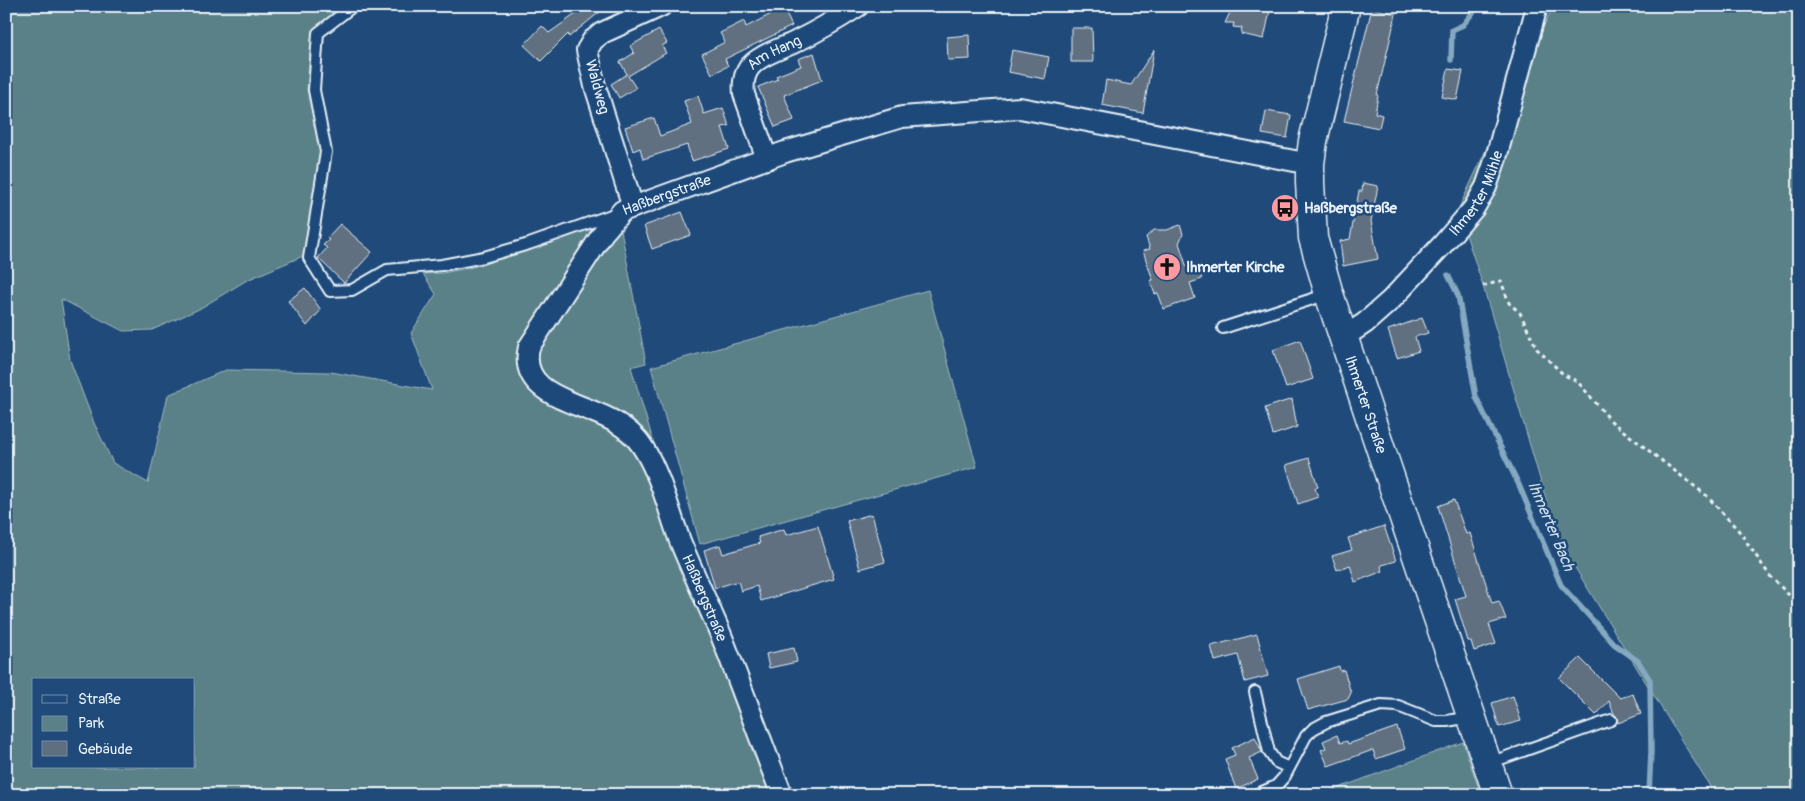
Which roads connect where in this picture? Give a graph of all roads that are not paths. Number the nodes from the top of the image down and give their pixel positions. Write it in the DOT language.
graph roads {
  1 [pos="353,6"];
  2 [pos="661,6"];
  3 [pos="858,6"];
  4 [pos="1346,6"];
  5 [pos="1537,6"];
  6 [pos="767,159"];
  7 [pos="1310,164"];
  8 [pos="627,209"];
  9 [pos="1329,294"];
  10 [pos="1223,328"];
  11 [pos="1344,337"];
  12 [pos="1255,692"];
  13 [pos="1470,717"];
  14 [pos="1610,720"];
  15 [pos="1487,764"];
  16 [pos="1289,768"];
  17 [pos="782,795"];
  18 [pos="1255,795"];
  19 [pos="1498,795"];
  1 -- 8 [label="lane"];
  2 -- 8 [label="street, Waldweg"];
  3 -- 6 [label="street, Am Hang"];
  4 -- 7 [label="main road, Ihmerter Straße"];
  5 -- 11 [label="street, Ihmerter Mühle"];
  6 -- 7 [label="street, Haßbergstraße"];
  6 -- 8 [label="street, Haßbergstraße"];
  7 -- 9 [label="main road, Ihmerter Straße"];
  8 -- 17 [label="street, Haßbergstraße"];
  9 -- 10 [label="lane"];
  9 -- 11 [label="main road, Ihmerter Straße"];
  11 -- 13 [label="main road, Ihmerter Straße"];
  12 -- 16 [label="lane"];
  13 -- 15 [label="main road, Ihmerter Straße"];
  13 -- 16 [label="lane"];
  14 -- 15 [label="lane"];
  15 -- 19 [label="main road, Ihmerter Straße"];
  16 -- 18 [label="lane"];
}
